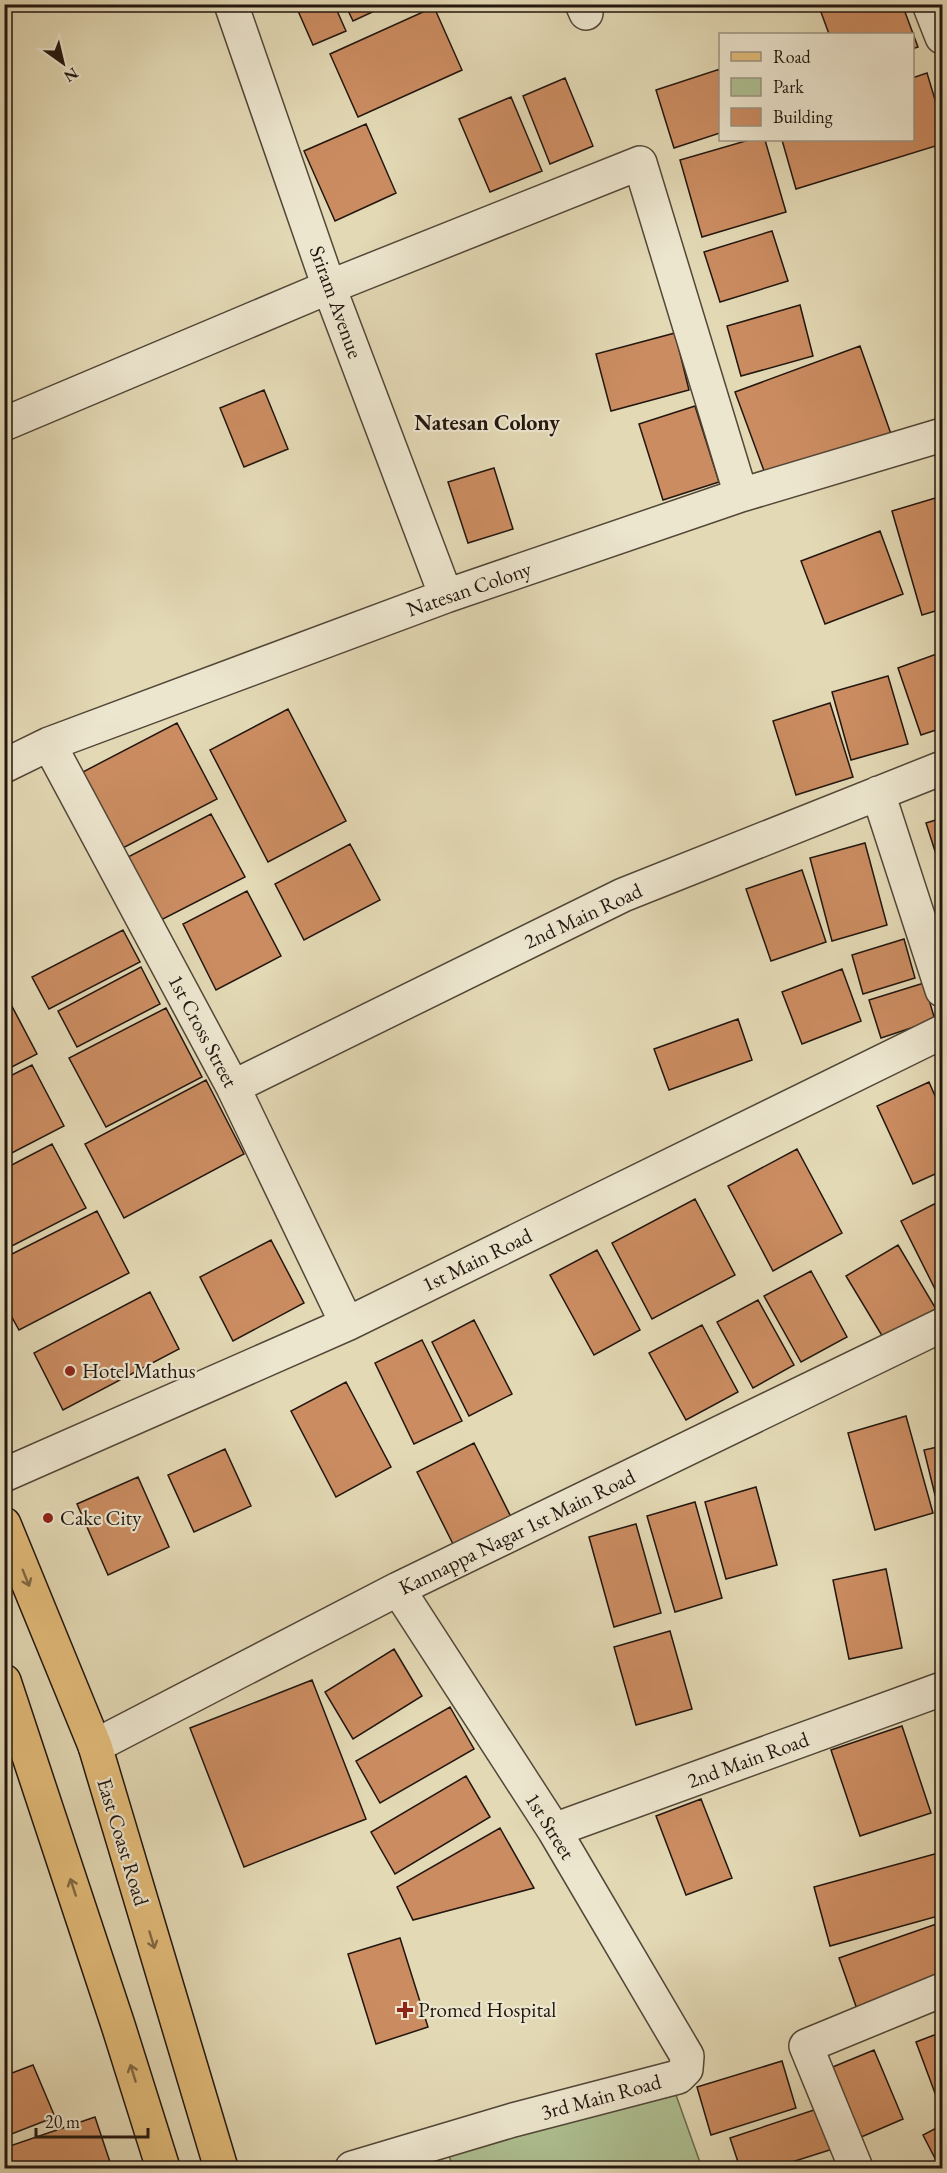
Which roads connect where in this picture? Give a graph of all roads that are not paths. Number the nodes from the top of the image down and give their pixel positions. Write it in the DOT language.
graph roads {
  1 [pos="231,4"];
  2 [pos="929,4"];
  3 [pos="942,37"];
  4 [pos="329,287"];
  5 [pos="4,424"];
  6 [pos="942,435"];
  7 [pos="741,495"];
  8 [pos="446,597"];
  9 [pos="49,744"];
  10 [pos="4,766"];
  11 [pos="942,768"];
  12 [pos="878,793"];
  13 [pos="942,990"];
  14 [pos="942,1032"];
  15 [pos="233,1087"];
  16 [pos="347,1324"];
  17 [pos="942,1325"];
  18 [pos="4,1475"];
  19 [pos="4,1524"];
  20 [pos="398,1589"];
  21 [pos="4,1681"];
  22 [pos="942,1689"];
  23 [pos="95,1746"];
  24 [pos="554,1830"];
  25 [pos="942,1990"];
  26 [pos="686,2068"];
  27 [pos="163,2169"];
  28 [pos="221,2169"];
  29 [pos="352,2169"];
  30 [pos="856,2169"];
  1 -- 4 [label="street, Sriram Avenue"];
  2 -- 3 [label="street"];
  4 -- 5 [label="street"];
  4 -- 7 [label="street"];
  4 -- 8 [label="street, Sriram Avenue"];
  6 -- 7 [label="street, Natesan Colony"];
  7 -- 8 [label="street, Natesan Colony"];
  8 -- 9 [label="street, Natesan Colony"];
  9 -- 10 [label="street, Natesan Colony"];
  9 -- 15 [label="street, 1st Cross Street"];
  11 -- 12 [label="street, 2nd Main Road"];
  12 -- 13 [label="street"];
  12 -- 15 [label="street, 2nd Main Road"];
  14 -- 16 [label="street, 1st Main Road"];
  15 -- 16 [label="street, 1st Cross Street"];
  16 -- 18 [label="street, 1st Main Road"];
  17 -- 20 [label="street, Kannappa Nagar 1st Main Road"];
  19 -- 23 [label="main road, East Coast Road, one-way"];
  20 -- 23 [label="street, Kannappa Nagar 1st Main Road"];
  20 -- 24 [label="street, 1st Street"];
  27 -- 21 [label="main road, one-way"];
  22 -- 24 [label="street, 2nd Main Road"];
  23 -- 28 [label="main road, East Coast Road, one-way"];
  24 -- 26 [label="street, 1st Street"];
  25 -- 30 [label="street"];
  26 -- 29 [label="street, 3rd Main Road"];
}
